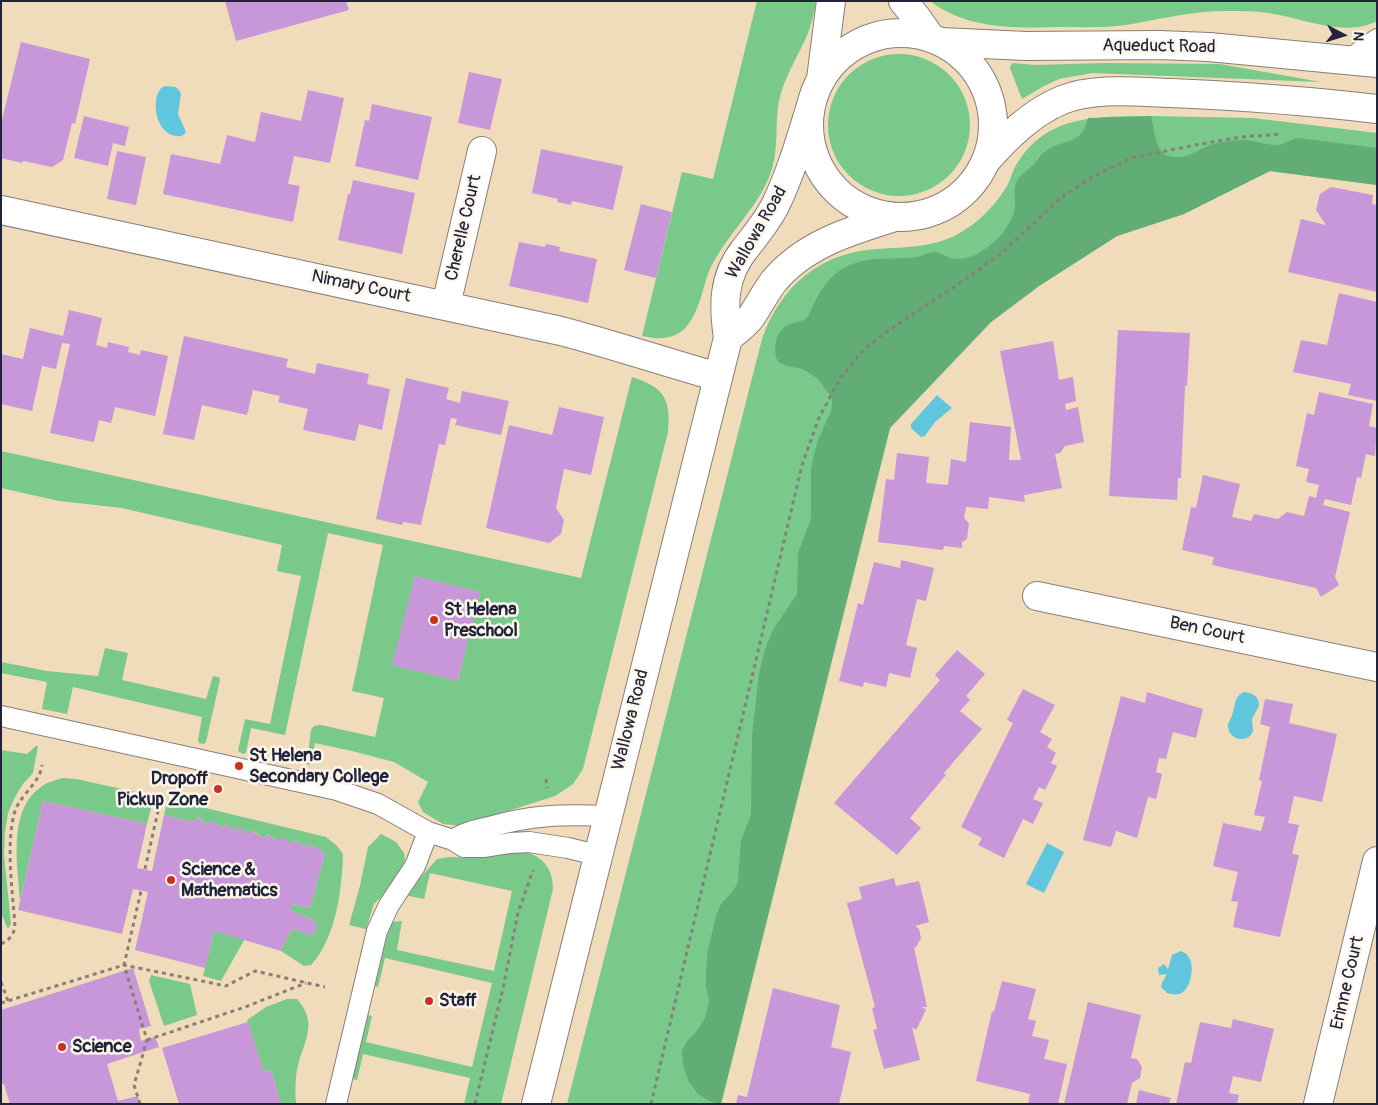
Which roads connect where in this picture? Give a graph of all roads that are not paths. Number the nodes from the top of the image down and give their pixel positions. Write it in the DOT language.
graph roads {
  1 [pos="831,1"];
  2 [pos="903,1"];
  3 [pos="1377,38"];
  4 [pos="936,40"];
  5 [pos="1347,61"];
  6 [pos="1377,63"];
  7 [pos="817,90"];
  8 [pos="1377,109"];
  9 [pos="482,151"];
  10 [pos="984,163"];
  11 [pos="1,210"];
  12 [pos="896,217"];
  13 [pos="446,305"];
  14 [pos="728,338"];
  15 [pos="718,377"];
  16 [pos="1037,596"];
  17 [pos="1377,667"];
  18 [pos="1,716"];
  19 [pos="607,816"];
  20 [pos="428,832"];
  21 [pos="453,840"];
  22 [pos="597,855"];
  23 [pos="1377,861"];
  24 [pos="336,1104"];
  25 [pos="536,1104"];
  26 [pos="1318,1104"];
  1 -- 7 [label="main road"];
  2 -- 4 [label="main road"];
  3 -- 5 [label="lane"];
  4 -- 5 [label="main road, Aqueduct Road"];
  4 -- 7 [label="main road, Aqueduct Road"];
  4 -- 10 [label="main road"];
  5 -- 6 [label="main road, Aqueduct Road"];
  7 -- 12 [label="main road"];
  7 -- 14 [label="main road, Wallowa Road"];
  8 -- 10 [label="main road"];
  9 -- 13 [label="main road, Cherelle Court"];
  10 -- 12 [label="main road"];
  11 -- 13 [label="main road, Nimary Court"];
  12 -- 14 [label="main road, Wallowa Road"];
  13 -- 15 [label="main road, Nimary Court"];
  14 -- 15 [label="main road, Wallowa Road"];
  15 -- 19 [label="main road, Wallowa Road"];
  16 -- 17 [label="main road, Ben Court"];
  18 -- 20 [label="lane"];
  19 -- 21 [label="lane"];
  19 -- 22 [label="main road, Wallowa Road"];
  20 -- 21 [label="lane"];
  20 -- 24 [label="lane"];
  21 -- 22 [label="lane"];
  22 -- 25 [label="main road, Wallowa Road"];
  23 -- 26 [label="main road, Erinne Court"];
}
